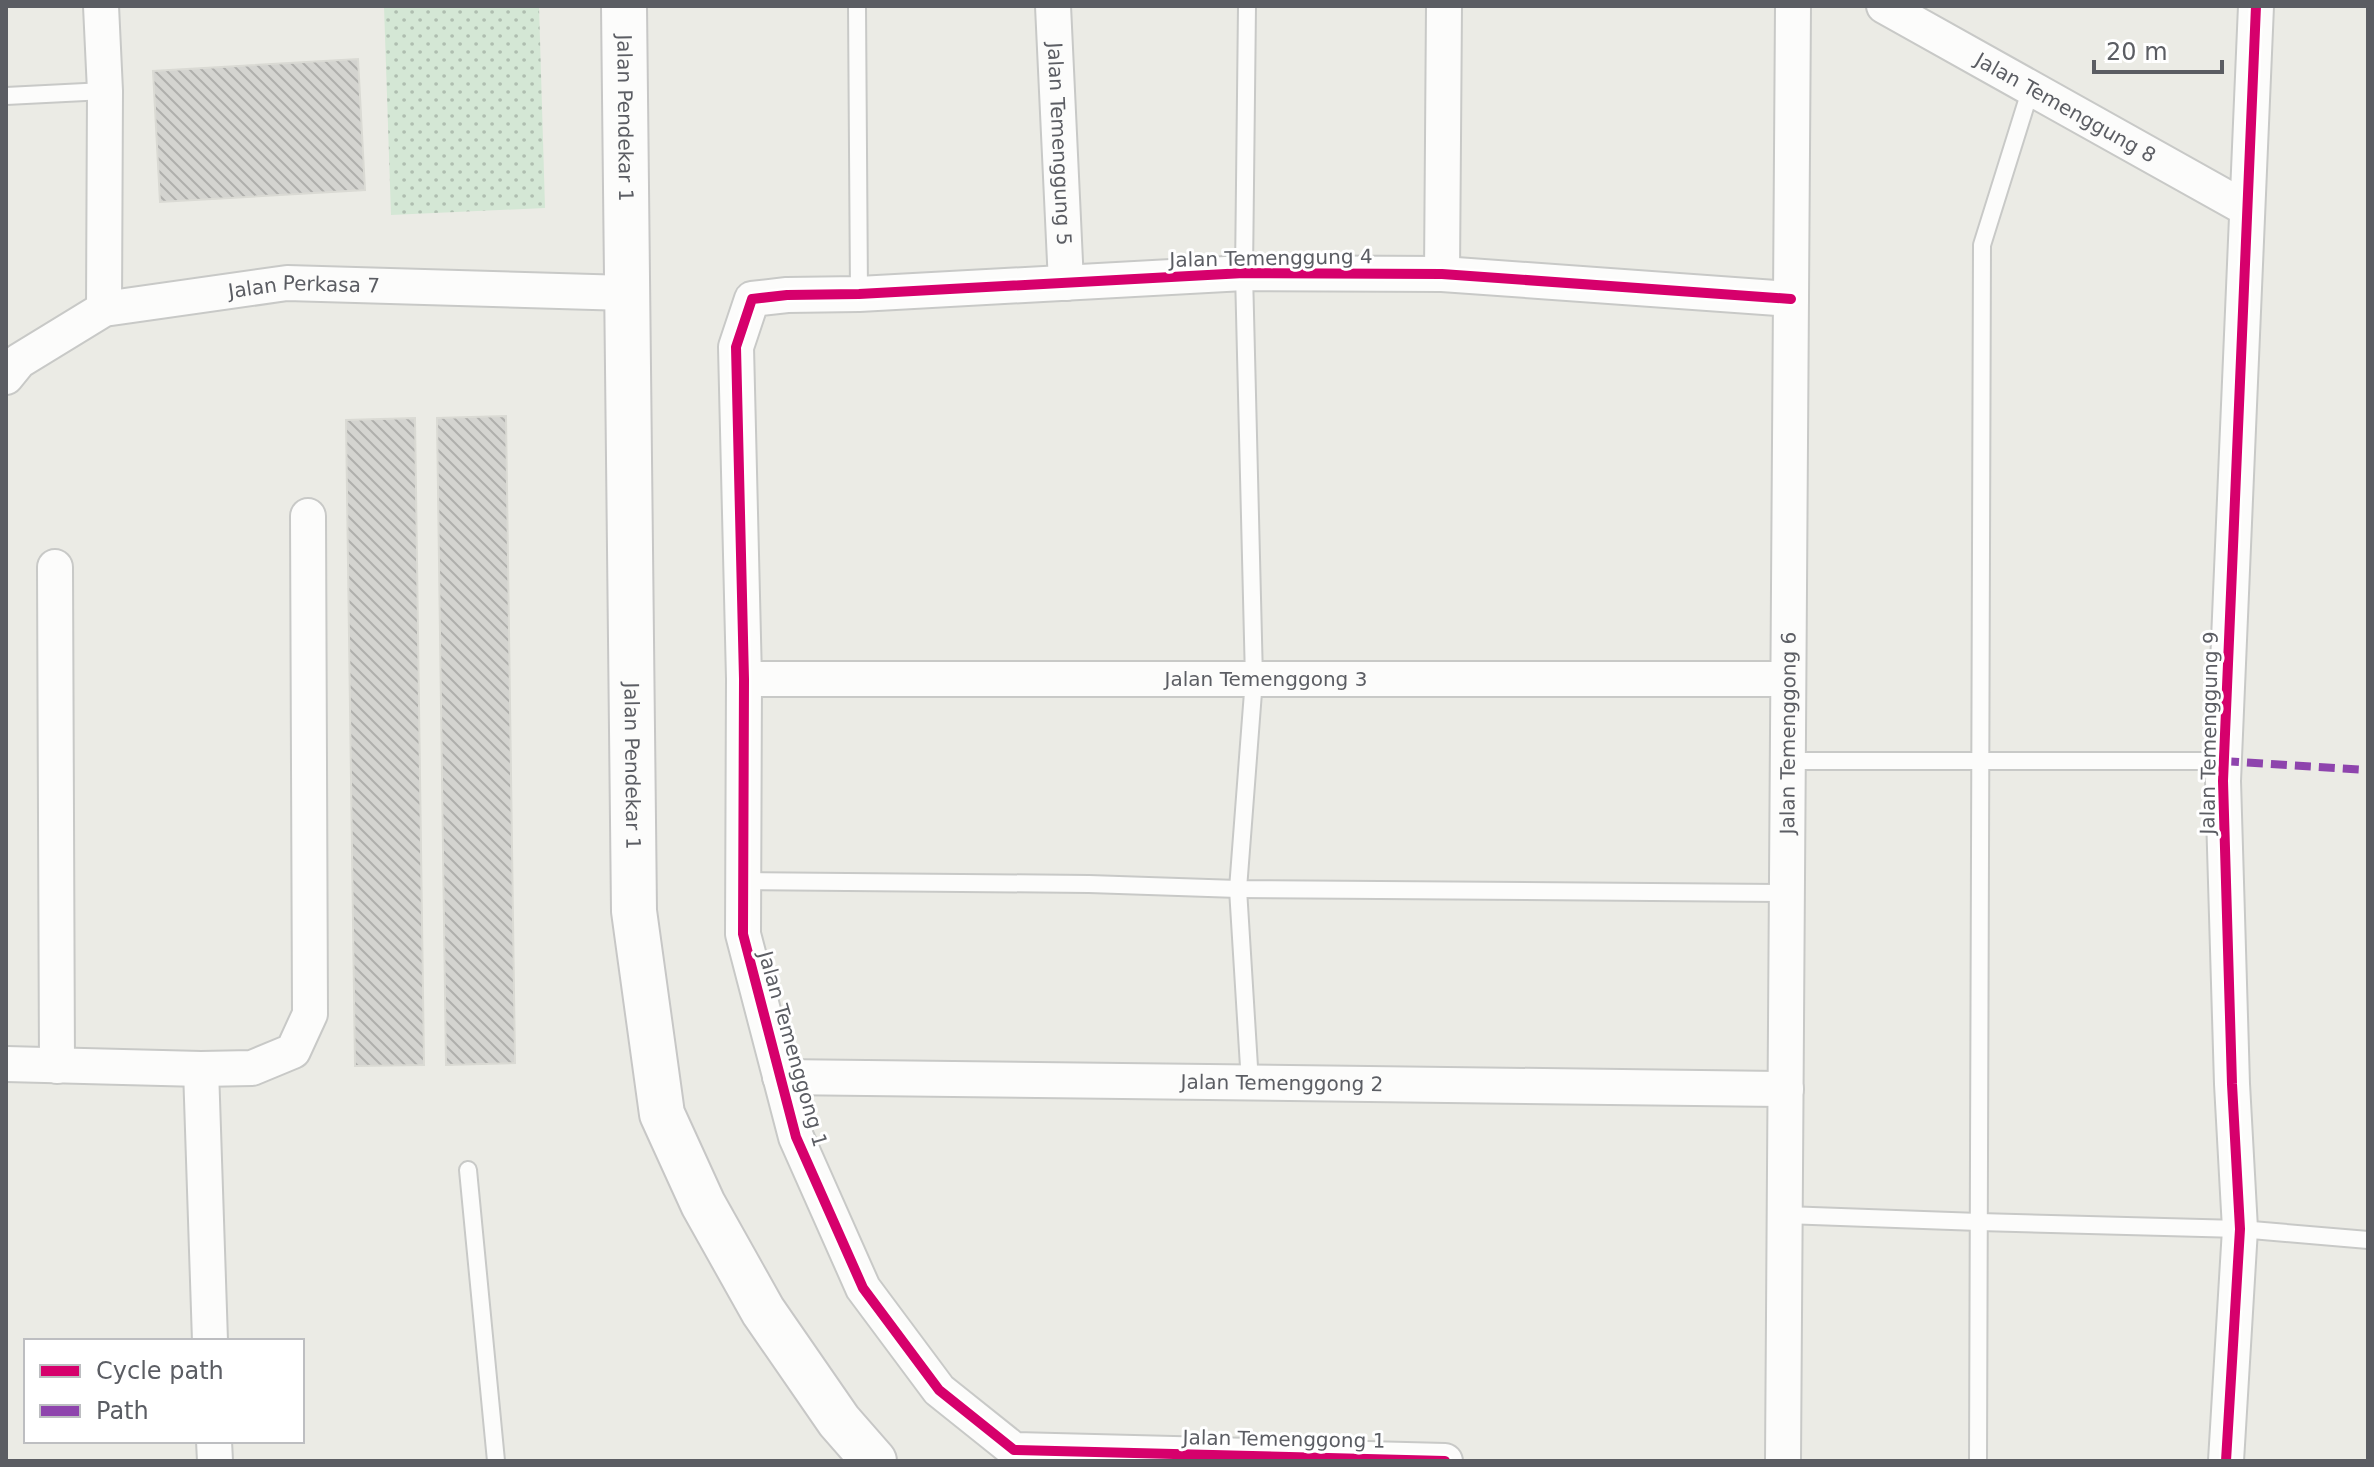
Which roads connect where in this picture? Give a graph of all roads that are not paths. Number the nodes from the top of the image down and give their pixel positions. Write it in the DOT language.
graph roads {
  1 [pos="101,6"];
  2 [pos="624,6"];
  3 [pos="857,6"];
  4 [pos="1053,6"];
  5 [pos="1247,6"];
  6 [pos="1444,6"];
  7 [pos="1793,6"];
  8 [pos="1884,6"];
  9 [pos="2256,6"];
  10 [pos="2031,88"];
  11 [pos="105,91"];
  12 [pos="6,96"];
  13 [pos="2247,209"];
  14 [pos="1244,273"];
  15 [pos="1442,274"];
  16 [pos="1066,283"];
  17 [pos="627,293"];
  18 [pos="859,294"];
  19 [pos="752,299"];
  20 [pos="1791,299"];
  21 [pos="104,309"];
  22 [pos="6,377"];
  23 [pos="308,516"];
  24 [pos="55,567"];
  25 [pos="744,679"];
  26 [pos="1254,679"];
  27 [pos="1788,679"];
  28 [pos="1787,761"];
  29 [pos="1981,761"];
  30 [pos="2223,761"];
  31 [pos="743,881"];
  32 [pos="1238,889"];
  33 [pos="1786,893"];
  34 [pos="6,1064"];
  35 [pos="57,1066"];
  36 [pos="201,1069"];
  37 [pos="780,1077"];
  38 [pos="1250,1083"];
  39 [pos="1786,1089"];
  40 [pos="468,1170"];
  41 [pos="1785,1215"];
  42 [pos="1979,1222"];
  43 [pos="2240,1229"];
  44 [pos="2368,1240"];
  45 [pos="210,1339"];
  46 [pos="496,1461"];
  47 [pos="874,1461"];
  48 [pos="1445,1461"];
  49 [pos="1783,1461"];
  50 [pos="1978,1461"];
  51 [pos="2226,1461"];
  1 -- 11 [label="street"];
  2 -- 17 [label="street, Jalan Pendekar 1"];
  3 -- 18 [label="lane"];
  4 -- 16 [label="street, Jalan Temenggung 5"];
  5 -- 14 [label="lane"];
  6 -- 15 [label="street"];
  7 -- 20 [label="street, Jalan Temenggong 6"];
  8 -- 10 [label="street, Jalan Temenggung 8"];
  9 -- 13 [label="street, Jalan Temenggung 9"];
  10 -- 13 [label="street, Jalan Temenggung 8"];
  10 -- 29 [label="lane"];
  11 -- 12 [label="lane"];
  11 -- 21 [label="street"];
  13 -- 30 [label="street, Jalan Temenggung 9"];
  14 -- 15 [label="street, Jalan Temenggung 4"];
  14 -- 16 [label="street, Jalan Temenggung 4"];
  14 -- 26 [label="lane"];
  15 -- 20 [label="street, Jalan Temenggung 4"];
  16 -- 18 [label="street, Jalan Temenggung 4"];
  17 -- 21 [label="street, Jalan Perkasa 7"];
  17 -- 47 [label="street, Jalan Pendekar 1"];
  18 -- 19 [label="street, Jalan Temenggung 4"];
  19 -- 25 [label="street, Jalan Temenggong 1"];
  20 -- 27 [label="street, Jalan Temenggong 6"];
  21 -- 22 [label="street, Jalan Perkasa 7"];
  23 -- 36 [label="street"];
  24 -- 35 [label="street"];
  25 -- 26 [label="street, Jalan Temenggong 3"];
  25 -- 31 [label="street, Jalan Temenggong 1"];
  26 -- 27 [label="street, Jalan Temenggong 3"];
  26 -- 32 [label="lane"];
  27 -- 28 [label="street, Jalan Temenggong 6"];
  28 -- 29 [label="lane"];
  28 -- 33 [label="street, Jalan Temenggong 6"];
  29 -- 30 [label="lane"];
  29 -- 42 [label="lane"];
  30 -- 43 [label="street, Jalan Temenggung 9"];
  31 -- 32 [label="lane"];
  31 -- 37 [label="street, Jalan Temenggong 1"];
  32 -- 33 [label="lane"];
  32 -- 38 [label="lane"];
  33 -- 39 [label="street, Jalan Temenggong 6"];
  34 -- 35 [label="street"];
  35 -- 36 [label="street"];
  36 -- 45 [label="street"];
  37 -- 38 [label="street, Jalan Temenggong 2"];
  37 -- 48 [label="street, Jalan Temenggong 1"];
  38 -- 39 [label="street, Jalan Temenggong 2"];
  39 -- 41 [label="street, Jalan Temenggong 6"];
  40 -- 46 [label="lane"];
  41 -- 42 [label="lane"];
  41 -- 49 [label="street, Jalan Temenggong 6"];
  42 -- 43 [label="lane"];
  42 -- 50 [label="lane"];
  43 -- 44 [label="lane"];
  43 -- 51 [label="street, Jalan Temenggung 9"];
}
